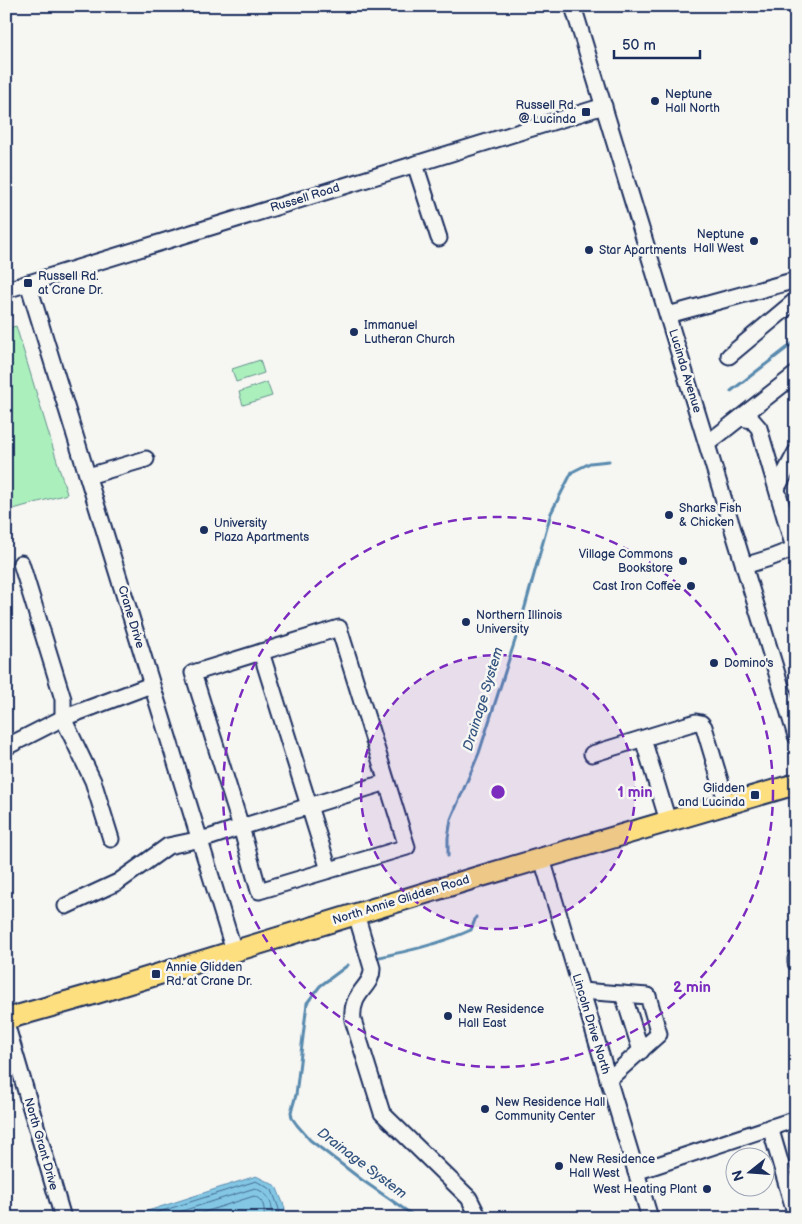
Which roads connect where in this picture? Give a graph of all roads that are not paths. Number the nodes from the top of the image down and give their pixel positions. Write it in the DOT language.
graph roads {
  1 [pos="573,6"];
  2 [pos="604,106"];
  3 [pos="415,164"];
  4 [pos="438,238"];
  5 [pos="796,280"];
  6 [pos="28,283"];
  7 [pos="6,290"];
  8 [pos="796,300"];
  9 [pos="668,315"];
  10 [pos="729,356"];
  11 [pos="796,374"];
  12 [pos="740,418"];
  13 [pos="708,443"];
  14 [pos="796,452"];
  15 [pos="146,459"];
  16 [pos="88,476"];
  17 [pos="777,488"];
  18 [pos="796,507"];
  19 [pos="787,523"];
  20 [pos="795,548"];
  21 [pos="21,563"];
  22 [pos="744,566"];
  23 [pos="261,652"];
  24 [pos="151,685"];
  25 [pos="63,718"];
  26 [pos="796,736"];
  27 [pos="643,738"];
  28 [pos="6,747"];
  29 [pos="592,754"];
  30 [pos="386,782"];
  31 [pos="796,784"];
  32 [pos="727,804"];
  33 [pos="309,806"];
  34 [pos="668,821"];
  35 [pos="241,827"];
  36 [pos="110,839"];
  37 [pos="198,840"];
  38 [pos="542,859"];
  39 [pos="328,870"];
  40 [pos="66,906"];
  41 [pos="356,914"];
  42 [pos="234,950"];
  43 [pos="796,958"];
  44 [pos="796,963"];
  45 [pos="581,991"];
  46 [pos="623,994"];
  47 [pos="6,1021"];
  48 [pos="641,1051"];
  49 [pos="608,1080"];
  50 [pos="796,1120"];
  51 [pos="770,1127"];
  52 [pos="636,1172"];
  53 [pos="796,1216"];
  54 [pos="63,1218"];
  55 [pos="479,1218"];
  56 [pos="650,1218"];
  1 -- 2 [label="street, Lucinda Avenue"];
  2 -- 3 [label="street, Russell Road"];
  2 -- 9 [label="street, Lucinda Avenue"];
  3 -- 4 [label="street"];
  3 -- 6 [label="street, Russell Road"];
  5 -- 9 [label="street"];
  6 -- 7 [label="street, Russell Road"];
  6 -- 16 [label="street, Crane Drive"];
  8 -- 10 [label="street"];
  9 -- 13 [label="street, Lucinda Avenue"];
  11 -- 12 [label="street"];
  12 -- 13 [label="street"];
  12 -- 17 [label="street"];
  13 -- 22 [label="street, Lucinda Avenue"];
  14 -- 17 [label="street"];
  15 -- 16 [label="street"];
  16 -- 24 [label="street, Crane Drive"];
  17 -- 19 [label="street"];
  18 -- 19 [label="street"];
  19 -- 20 [label="street"];
  20 -- 22 [label="street"];
  21 -- 25 [label="street"];
  22 -- 26 [label="street, Lucinda Avenue"];
  23 -- 30 [label="street"];
  23 -- 33 [label="street"];
  23 -- 35 [label="street"];
  24 -- 25 [label="street"];
  24 -- 37 [label="street, Crane Drive"];
  25 -- 28 [label="street"];
  25 -- 36 [label="street"];
  27 -- 29 [label="street"];
  27 -- 32 [label="street"];
  27 -- 34 [label="street"];
  30 -- 33 [label="street"];
  30 -- 39 [label="street"];
  31 -- 32 [label="main road, North Annie Glidden Road"];
  32 -- 34 [label="main road, North Annie Glidden Road"];
  33 -- 35 [label="street"];
  33 -- 39 [label="street"];
  34 -- 38 [label="main road, North Annie Glidden Road"];
  35 -- 37 [label="street"];
  35 -- 39 [label="street"];
  37 -- 40 [label="street"];
  37 -- 42 [label="street, Crane Drive"];
  38 -- 41 [label="main road, North Annie Glidden Road"];
  38 -- 45 [label="street, Lincoln Drive North"];
  41 -- 42 [label="main road, North Annie Glidden Road"];
  41 -- 55 [label="street"];
  42 -- 47 [label="main road, North Annie Glidden Road"];
  43 -- 44 [label="street"];
  45 -- 46 [label="street"];
  45 -- 49 [label="street, Lincoln Drive North"];
  46 -- 48 [label="street"];
  46 -- 48 [label="street"];
  47 -- 54 [label="street, North Grant Drive"];
  48 -- 49 [label="street"];
  49 -- 52 [label="street, Lincoln Drive North"];
  50 -- 51 [label="street"];
  51 -- 52 [label="street"];
  51 -- 53 [label="street"];
  52 -- 56 [label="street, Lincoln Drive North"];
}
